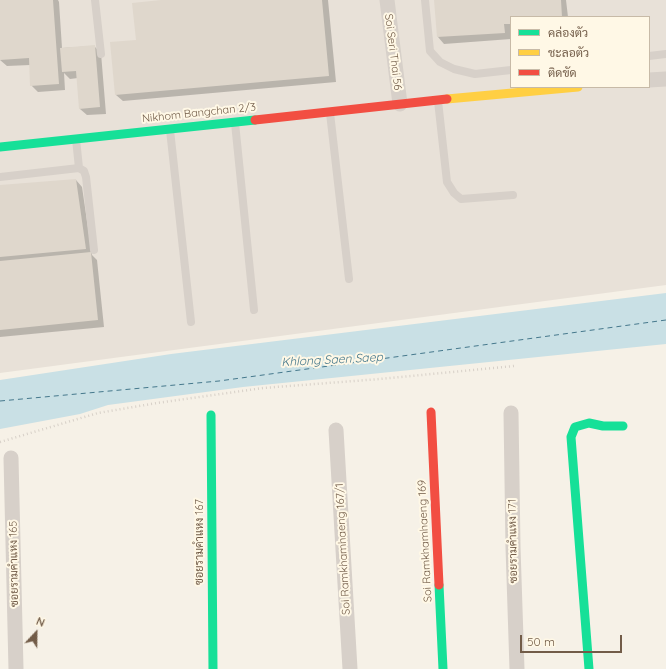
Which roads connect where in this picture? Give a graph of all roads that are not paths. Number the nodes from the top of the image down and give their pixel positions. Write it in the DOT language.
graph roads {
  1 [pos="95,0"];
  2 [pos="387,0"];
  3 [pos="425,0"];
  4 [pos="101,54"];
  5 [pos="666,54"];
  6 [pos="650,56"];
  7 [pos="510,70"];
  8 [pos="666,79"];
  9 [pos="650,80"];
  10 [pos="567,88"];
  11 [pos="437,100"];
  12 [pos="400,104"];
  13 [pos="330,111"];
  14 [pos="235,122"];
  15 [pos="170,128"];
  16 [pos="76,139"];
  17 [pos="0,147"];
  18 [pos="79,168"];
  19 [pos="0,177"];
  20 [pos="513,194"];
  21 [pos="94,250"];
  22 [pos="349,279"];
  23 [pos="254,310"];
  24 [pos="192,322"];
  25 [pos="431,412"];
  26 [pos="511,413"];
  27 [pos="211,416"];
  28 [pos="623,426"];
  29 [pos="336,430"];
  30 [pos="11,458"];
  31 [pos="6,517"];
  32 [pos="16,669"];
  33 [pos="213,669"];
  34 [pos="350,669"];
  35 [pos="443,669"];
  36 [pos="517,669"];
  37 [pos="589,669"];
  1 -- 4 [label="lane"];
  2 -- 12 [label="street, Soi Seri Thai 56"];
  3 -- 7 [label="lane"];
  5 -- 6 [label="lane"];
  8 -- 9 [label="street"];
  10 -- 11 [label="street, Nikhom Bangchan 2/3"];
  11 -- 12 [label="street, Nikhom Bangchan 2/3"];
  11 -- 20 [label="lane"];
  12 -- 13 [label="street, Nikhom Bangchan 2/3"];
  13 -- 14 [label="street, Nikhom Bangchan 2/3"];
  13 -- 22 [label="lane"];
  14 -- 15 [label="street, Nikhom Bangchan 2/3"];
  14 -- 23 [label="lane"];
  15 -- 16 [label="street, Nikhom Bangchan 2/3"];
  15 -- 24 [label="lane"];
  16 -- 17 [label="street, Nikhom Bangchan 2/3"];
  16 -- 18 [label="lane"];
  18 -- 19 [label="lane"];
  18 -- 21 [label="lane"];
  25 -- 35 [label="street, Soi Ramkhamhaeng 169"];
  26 -- 36 [label="street, ซอยรามคำแหง 171"];
  27 -- 33 [label="street, ซอยรามคำแหง 167"];
  28 -- 37 [label="street"];
  29 -- 34 [label="street, Soi Ramkhamhaeng 167/1"];
  30 -- 31 [label="street, ซอยรามคำแหง 165"];
  31 -- 32 [label="street, ซอยรามคำแหง 165"];
}
